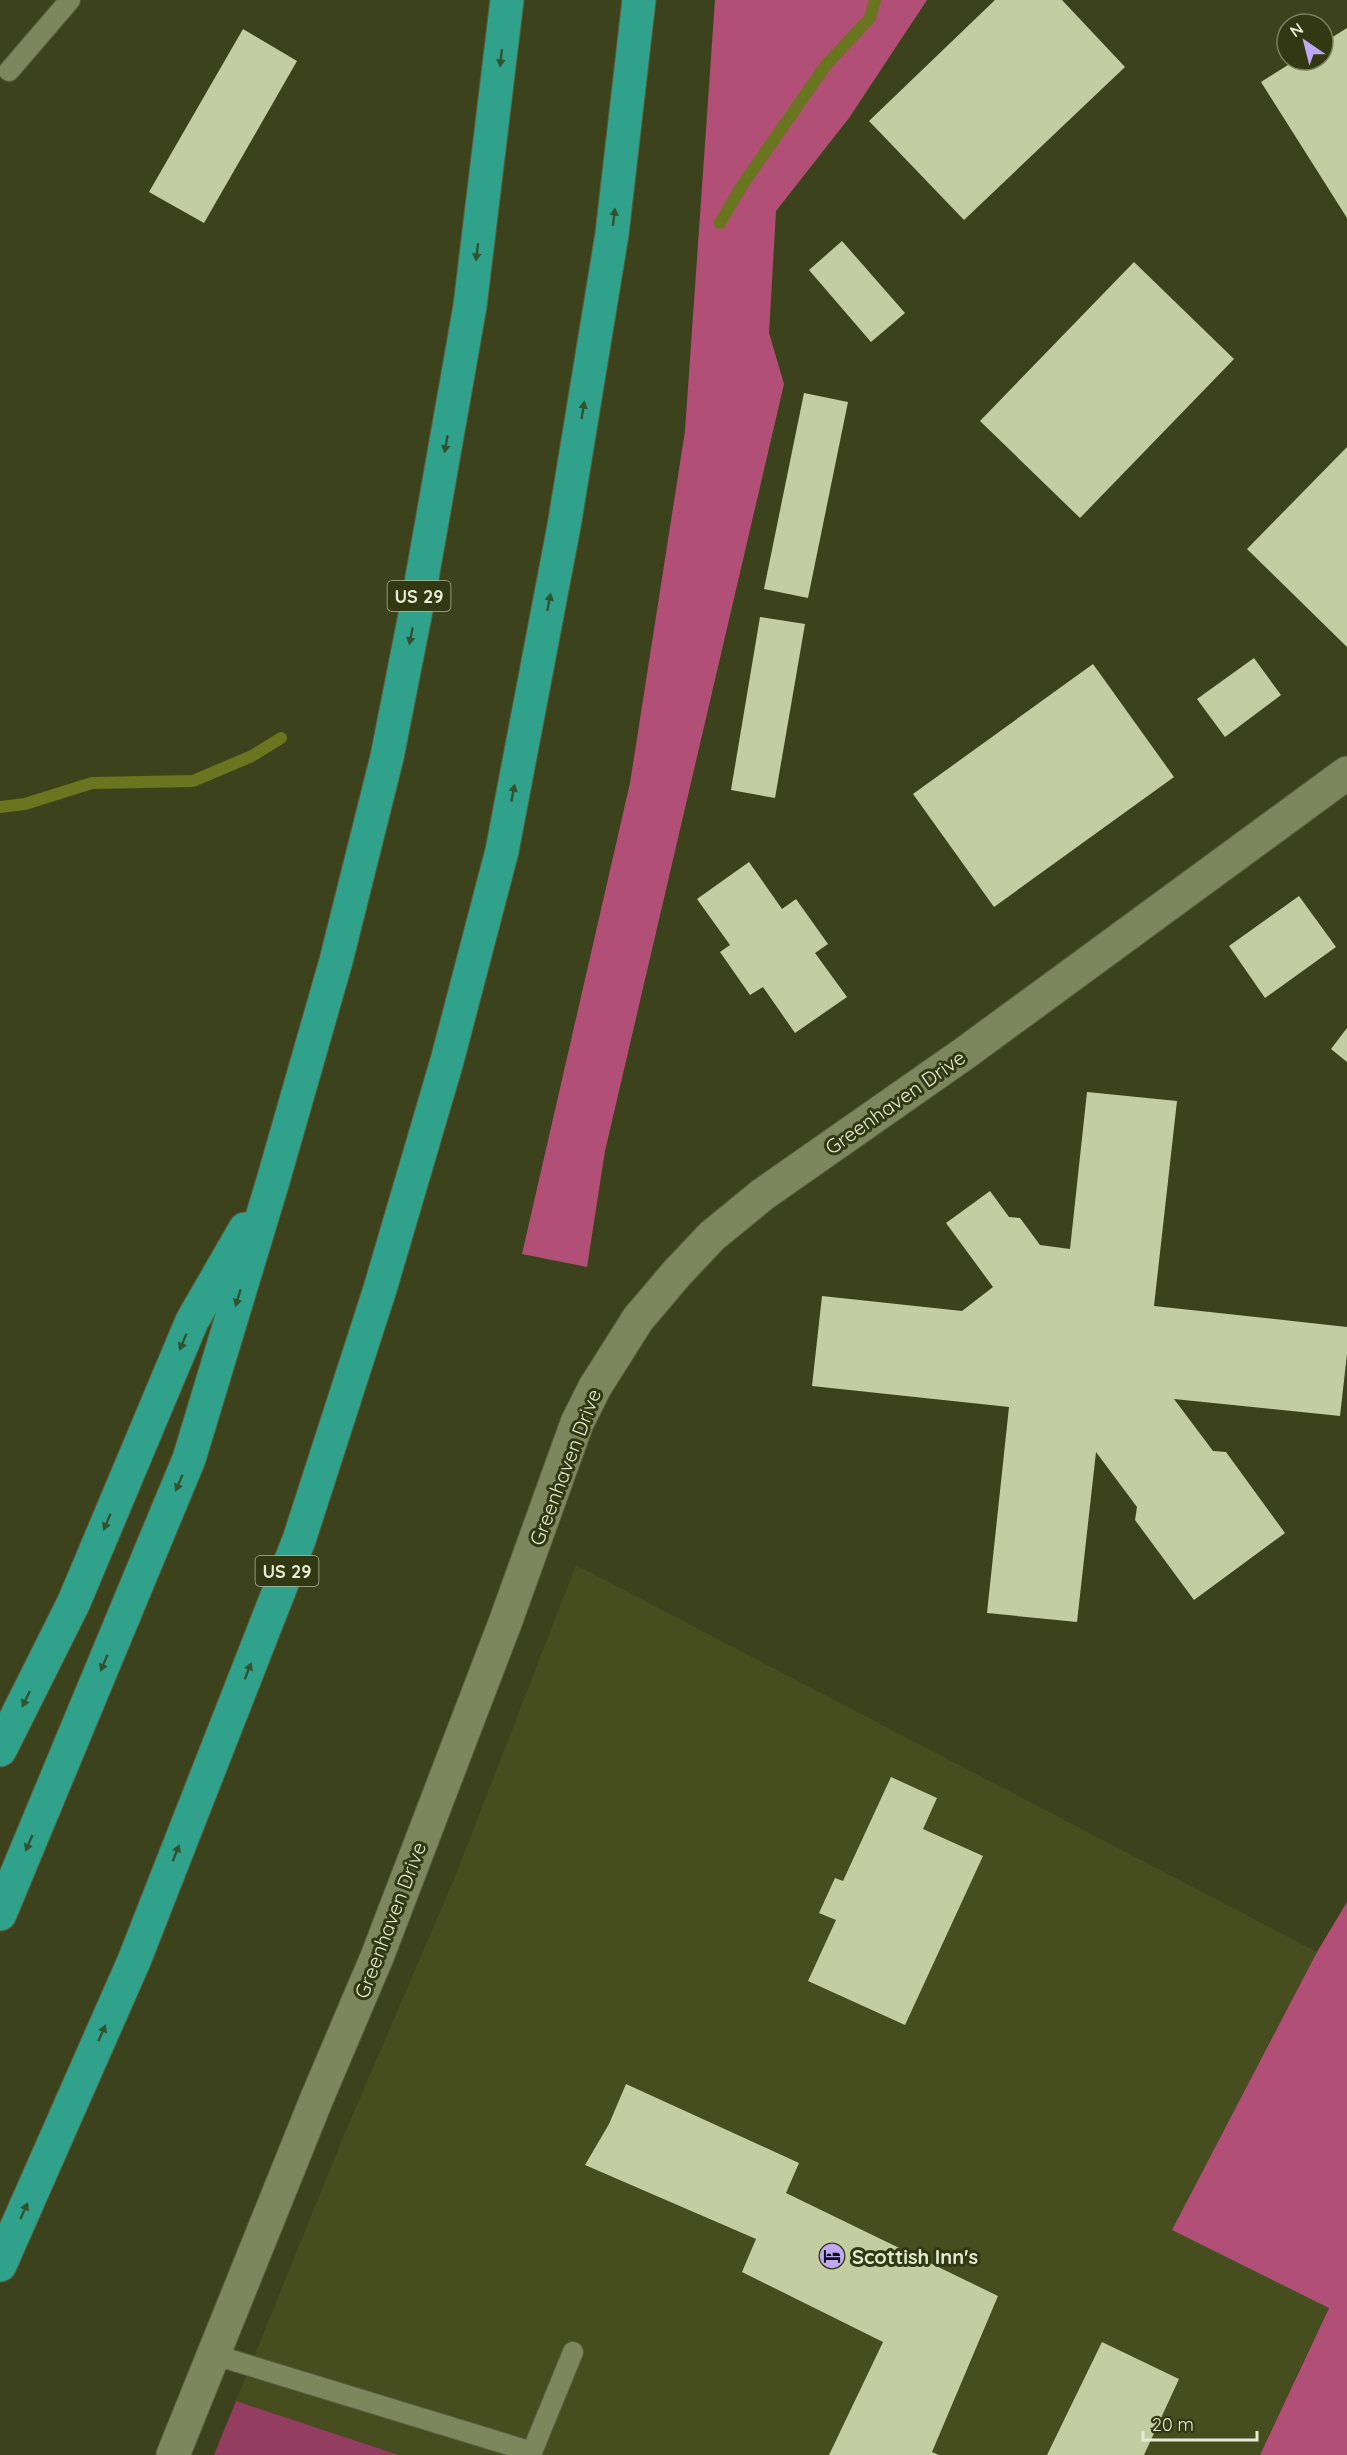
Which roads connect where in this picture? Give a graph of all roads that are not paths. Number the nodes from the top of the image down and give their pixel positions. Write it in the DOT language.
graph roads {
  1 [pos="70,0"];
  2 [pos="507,0"];
  3 [pos="639,0"];
  4 [pos="9,71"];
  5 [pos="1347,773"];
  6 [pos="273,1181"];
  7 [pos="0,1750"];
  8 [pos="0,1914"];
  9 [pos="0,2265"];
  10 [pos="573,2352"];
  11 [pos="215,2355"];
  12 [pos="173,2455"];
  1 -- 4 [label="lane"];
  2 -- 6 [label="highway, US 29, one-way"];
  9 -- 3 [label="highway, US 29, one-way"];
  5 -- 11 [label="street, Greenhaven Drive"];
  6 -- 7 [label="highway, one-way"];
  6 -- 8 [label="highway, US 29, one-way"];
  10 -- 11 [label="lane"];
  11 -- 12 [label="street, Greenhaven Drive"];
}
